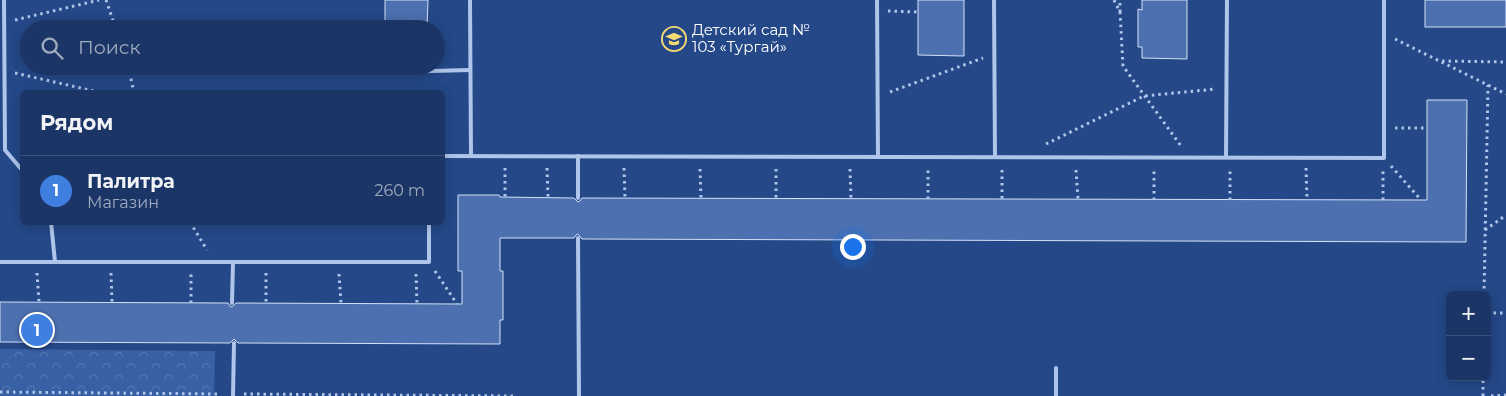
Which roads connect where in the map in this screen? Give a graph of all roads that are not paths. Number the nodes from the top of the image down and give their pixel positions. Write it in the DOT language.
graph roads {
  1 [pos="4,0"];
  2 [pos="470,0"];
  3 [pos="877,0"];
  4 [pos="994,0"];
  5 [pos="1227,0"];
  6 [pos="1384,0"];
  7 [pos="470,70"];
  8 [pos="445,71"];
  9 [pos="445,156"];
  10 [pos="471,156"];
  11 [pos="578,156"];
  12 [pos="878,157"];
  13 [pos="994,157"];
  14 [pos="1229,157"];
  15 [pos="20,168"];
  16 [pos="578,198"];
  17 [pos="51,225"];
  18 [pos="429,225"];
  19 [pos="578,238"];
  20 [pos="0,262"];
  21 [pos="56,262"];
  22 [pos="233,262"];
  23 [pos="232,303"];
  24 [pos="234,342"];
  25 [pos="1056,368"];
  26 [pos="232,395"];
  27 [pos="579,396"];
  28 [pos="1056,396"];
  1 -- 15 [label="lane"];
  2 -- 7 [label="lane"];
  3 -- 12 [label="lane"];
  4 -- 13 [label="lane"];
  5 -- 14 [label="lane"];
  6 -- 14 [label="lane"];
  7 -- 8 [label="lane"];
  7 -- 10 [label="lane"];
  9 -- 10 [label="lane"];
  10 -- 11 [label="lane"];
  11 -- 12 [label="lane"];
  11 -- 16 [label="lane"];
  12 -- 13 [label="lane"];
  13 -- 14 [label="lane"];
  17 -- 21 [label="lane"];
  18 -- 22 [label="lane"];
  19 -- 27 [label="lane"];
  20 -- 21 [label="lane"];
  21 -- 22 [label="lane"];
  22 -- 23 [label="lane"];
  24 -- 26 [label="lane"];
  25 -- 28 [label="lane"];
}
